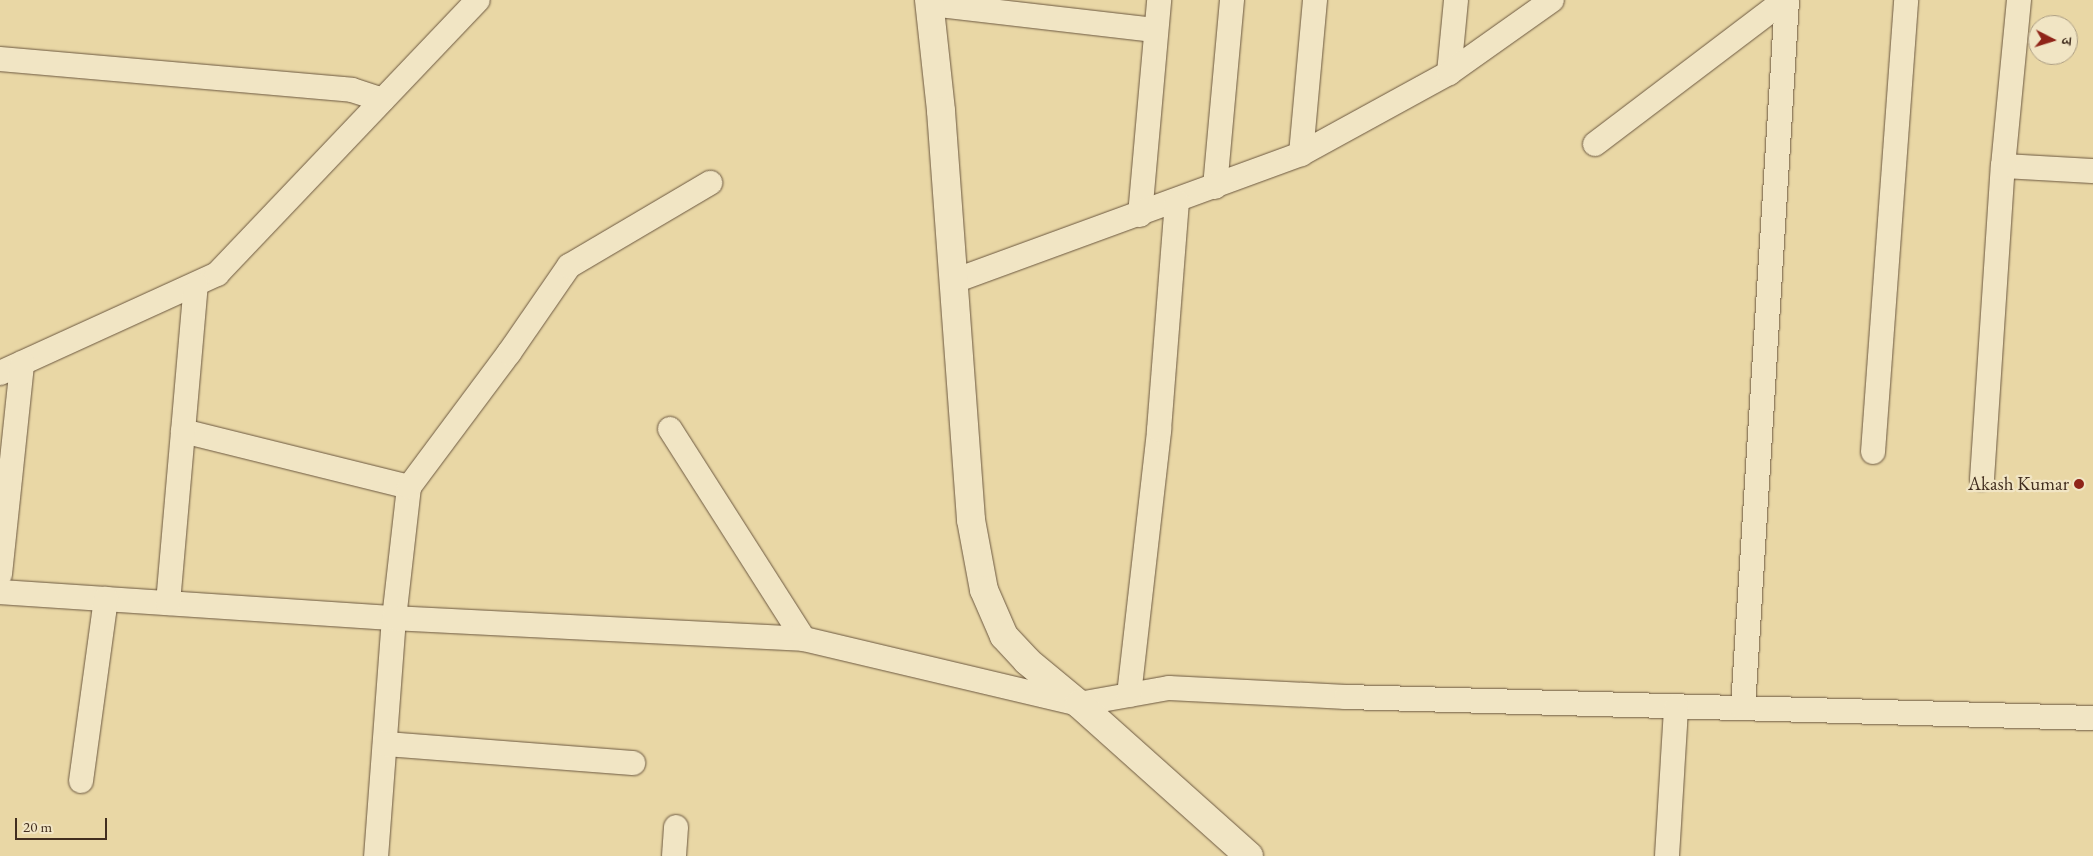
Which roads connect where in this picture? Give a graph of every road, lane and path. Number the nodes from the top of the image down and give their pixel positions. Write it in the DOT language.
graph roads {
  1 [pos="478,0"];
  2 [pos="1159,0"];
  3 [pos="1232,0"];
  4 [pos="1315,0"];
  5 [pos="1456,0"];
  6 [pos="1552,0"];
  7 [pos="1786,0"];
  8 [pos="1906,0"];
  9 [pos="2019,0"];
  10 [pos="929,2"];
  11 [pos="1156,30"];
  12 [pos="0,59"];
  13 [pos="1449,73"];
  14 [pos="382,100"];
  15 [pos="1595,144"];
  16 [pos="1301,154"];
  17 [pos="2003,166"];
  18 [pos="2093,171"];
  19 [pos="710,183"];
  20 [pos="1216,187"];
  21 [pos="1177,202"];
  22 [pos="1140,215"];
  23 [pos="954,282"];
  24 [pos="196,285"];
  25 [pos="22,363"];
  26 [pos="0,373"];
  27 [pos="670,430"];
  28 [pos="183,431"];
  29 [pos="1873,452"];
  30 [pos="1982,479"];
  31 [pos="409,487"];
  32 [pos="0,574"];
  33 [pos="0,592"];
  34 [pos="106,599"];
  35 [pos="168,603"];
  36 [pos="394,618"];
  37 [pos="804,639"];
  38 [pos="1129,695"];
  39 [pos="1079,704"];
  40 [pos="1676,707"];
  41 [pos="1743,708"];
  42 [pos="2093,718"];
  43 [pos="385,744"];
  44 [pos="633,763"];
  45 [pos="81,781"];
  46 [pos="676,826"];
  47 [pos="376,856"];
  48 [pos="674,856"];
  49 [pos="1249,856"];
  50 [pos="1667,856"];
  1 -- 14 [label="street"];
  2 -- 11 [label="street"];
  3 -- 20 [label="street"];
  4 -- 16 [label="street"];
  5 -- 13 [label="street"];
  6 -- 13 [label="street"];
  7 -- 15 [label="street"];
  7 -- 41 [label="street"];
  8 -- 29 [label="street"];
  9 -- 17 [label="street"];
  10 -- 11 [label="street"];
  10 -- 23 [label="street"];
  11 -- 22 [label="street"];
  12 -- 14 [label="street"];
  13 -- 16 [label="street"];
  14 -- 24 [label="street"];
  16 -- 20 [label="street"];
  17 -- 18 [label="street"];
  17 -- 30 [label="street"];
  19 -- 31 [label="street"];
  20 -- 21 [label="street"];
  21 -- 22 [label="street"];
  21 -- 38 [label="street"];
  22 -- 23 [label="street"];
  23 -- 39 [label="street"];
  24 -- 25 [label="street"];
  24 -- 28 [label="street"];
  25 -- 26 [label="street"];
  25 -- 32 [label="street"];
  27 -- 37 [label="street"];
  28 -- 31 [label="street"];
  28 -- 35 [label="street"];
  31 -- 36 [label="street"];
  33 -- 34 [label="street"];
  34 -- 35 [label="street"];
  34 -- 45 [label="street"];
  35 -- 36 [label="street"];
  36 -- 37 [label="street"];
  36 -- 43 [label="street"];
  37 -- 39 [label="street"];
  38 -- 39 [label="street"];
  38 -- 40 [label="street"];
  39 -- 49 [label="street"];
  40 -- 41 [label="street"];
  40 -- 50 [label="street"];
  41 -- 42 [label="street"];
  43 -- 44 [label="street"];
  43 -- 47 [label="street"];
  46 -- 48 [label="street"];
}
